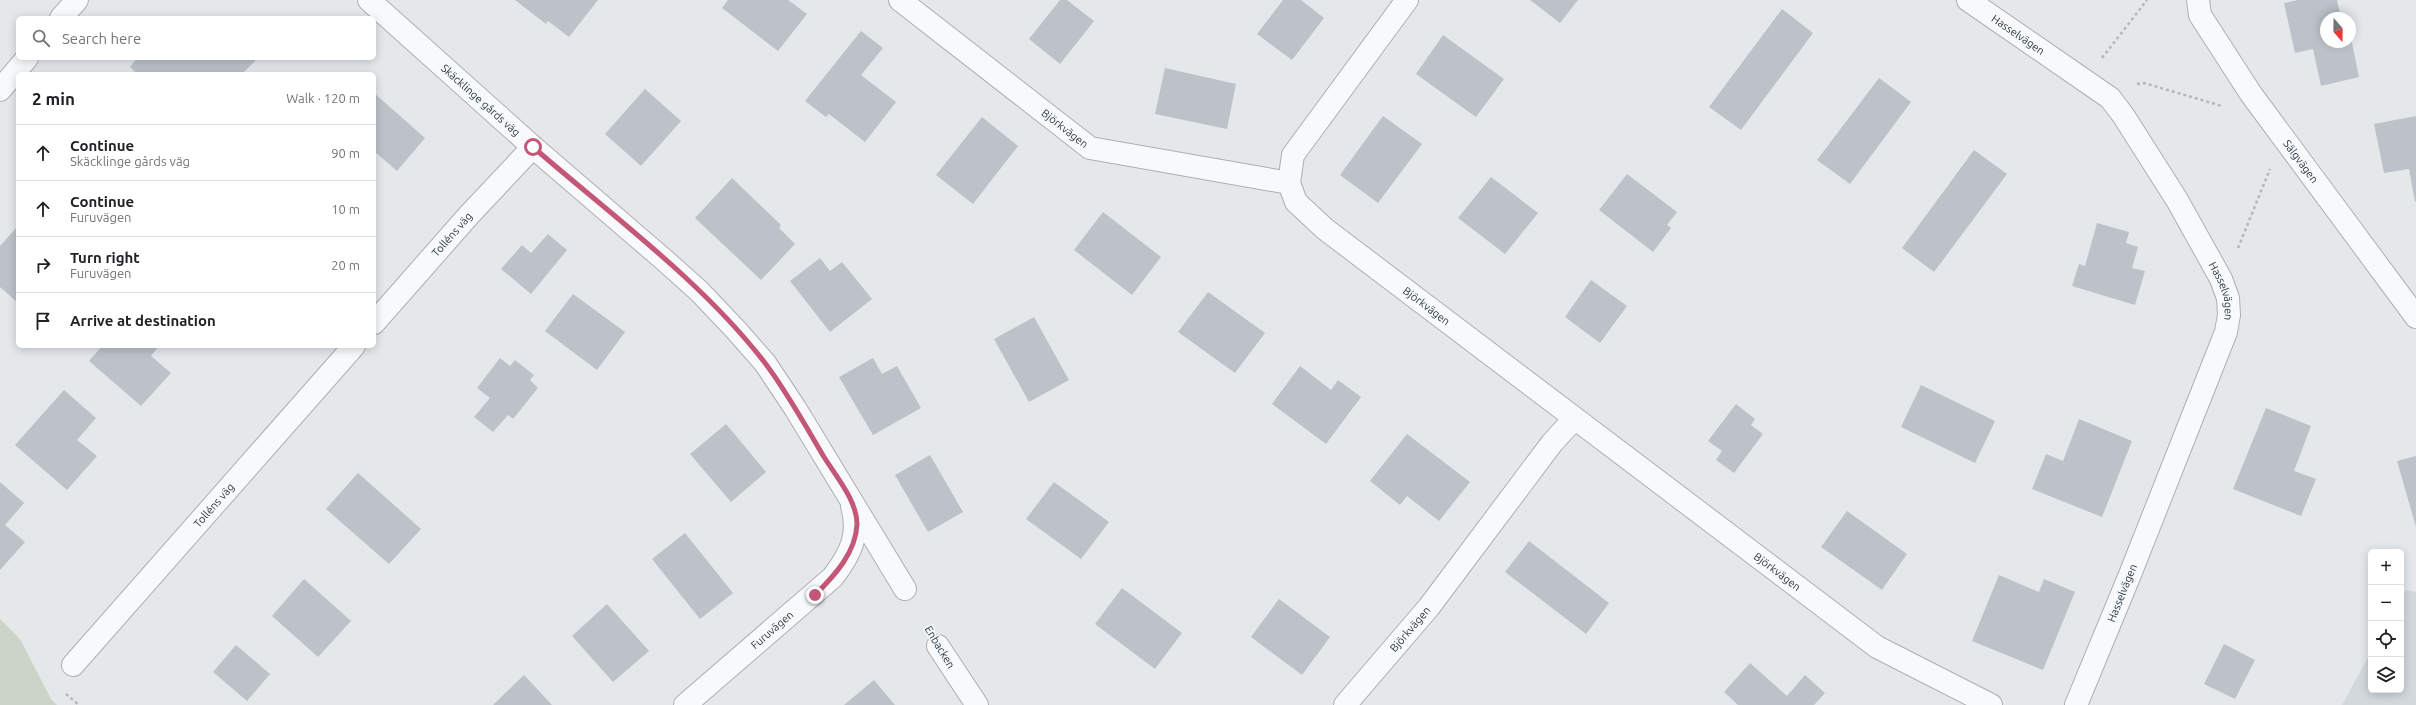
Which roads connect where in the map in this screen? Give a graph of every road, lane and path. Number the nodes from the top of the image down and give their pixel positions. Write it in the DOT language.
graph roads {
  1 [pos="77,0"];
  2 [pos="369,0"];
  3 [pos="900,0"];
  4 [pos="1407,0"];
  5 [pos="1968,0"];
  6 [pos="2147,0"];
  7 [pos="2198,0"];
  8 [pos="63,16"];
  9 [pos="25,60"];
  10 [pos="2100,62"];
  11 [pos="2129,85"];
  12 [pos="0,90"];
  13 [pos="2227,107"];
  14 [pos="533,147"];
  15 [pos="2272,164"];
  16 [pos="1289,183"];
  17 [pos="2235,252"];
  18 [pos="2416,317"];
  19 [pos="376,321"];
  20 [pos="352,348"];
  21 [pos="1574,419"];
  22 [pos="851,501"];
  23 [pos="905,589"];
  24 [pos="938,646"];
  25 [pos="73,665"];
  26 [pos="685,705"];
  27 [pos="976,705"];
  28 [pos="1345,705"];
  29 [pos="1991,705"];
  30 [pos="2076,705"];
  1 -- 8 [label="street"];
  2 -- 14 [label="street, Skäcklinge gårds väg"];
  3 -- 16 [label="street, Björkvägen"];
  4 -- 16 [label="street"];
  5 -- 30 [label="street, Hasselvägen"];
  6 -- 10 [label="path"];
  7 -- 18 [label="street, Sälgvägen"];
  9 -- 12 [label="street"];
  11 -- 13 [label="path"];
  14 -- 19 [label="street, Tolléns väg"];
  14 -- 22 [label="street, Skäcklinge gårds väg"];
  15 -- 17 [label="path"];
  16 -- 21 [label="street, Björkvägen"];
  20 -- 25 [label="street, Tolléns väg"];
  21 -- 28 [label="street, Björkvägen"];
  21 -- 29 [label="street, Björkvägen"];
  22 -- 23 [label="street, Skäcklinge gårds väg"];
  22 -- 26 [label="street, Furuvägen"];
  24 -- 27 [label="street, Enbacken"];
}
